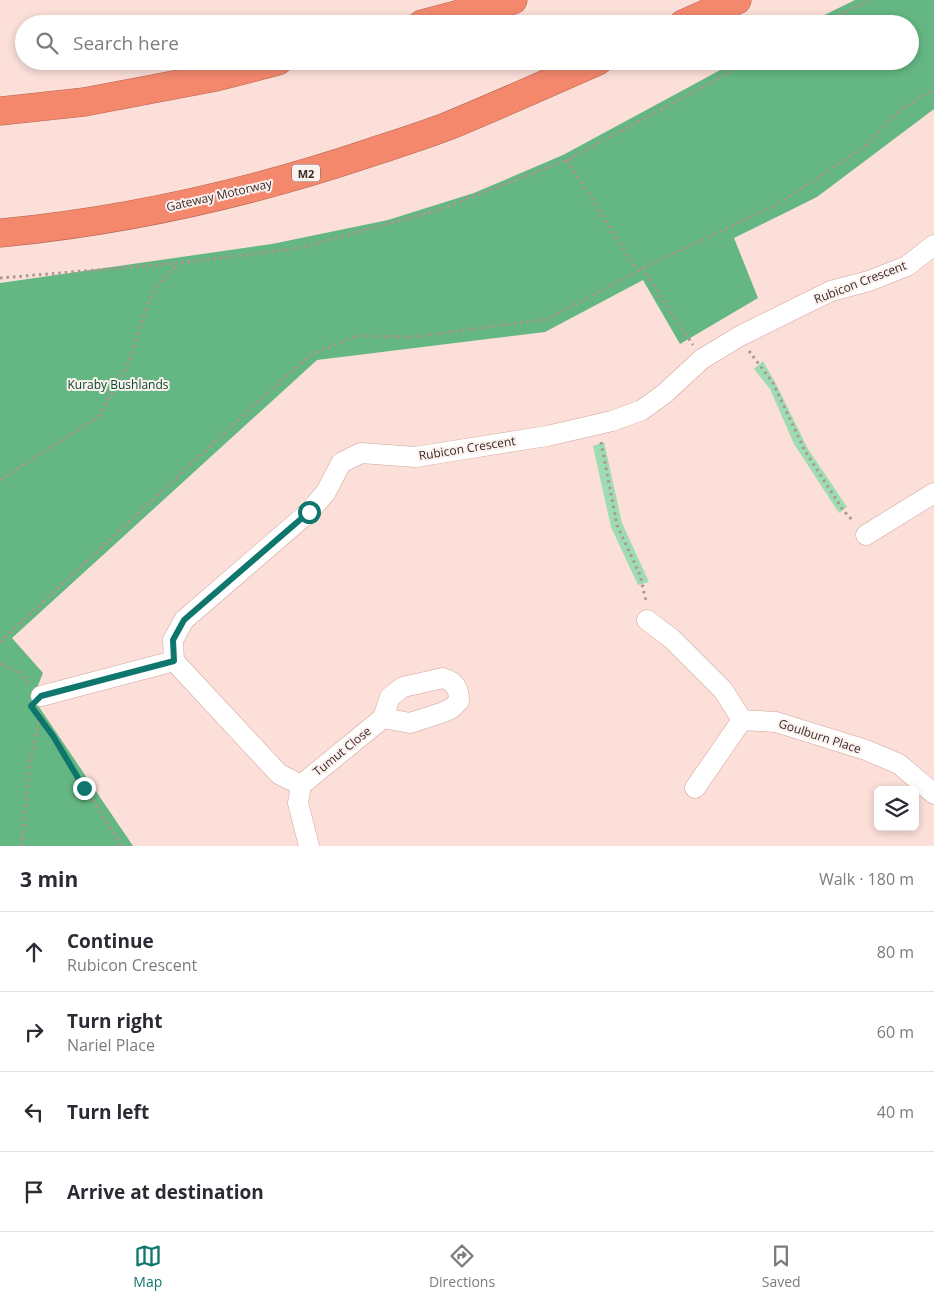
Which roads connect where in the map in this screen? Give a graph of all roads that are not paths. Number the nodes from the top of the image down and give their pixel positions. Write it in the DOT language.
graph roads {
  1 [pos="513,0"];
  2 [pos="737,0"];
  3 [pos="456,15"];
  4 [pos="703,15"];
  5 [pos="243,70"];
  6 [pos="577,70"];
  7 [pos="0,111"];
  8 [pos="0,233"];
  9 [pos="934,245"];
  10 [pos="934,493"];
  11 [pos="866,535"];
  12 [pos="647,620"];
  13 [pos="174,661"];
  14 [pos="41,696"];
  15 [pos="383,718"];
  16 [pos="742,720"];
  17 [pos="301,785"];
  18 [pos="695,788"];
  19 [pos="934,794"];
  20 [pos="309,846"];
  1 -- 3 [label="highway"];
  2 -- 4 [label="highway"];
  5 -- 7 [label="highway"];
  6 -- 8 [label="highway, Gateway Motorway / M2"];
  9 -- 13 [label="street, Rubicon Crescent"];
  10 -- 11 [label="street"];
  12 -- 16 [label="street"];
  13 -- 14 [label="street"];
  13 -- 17 [label="street"];
  15 -- 17 [label="street, Tumut Close"];
  16 -- 18 [label="street"];
  16 -- 19 [label="street, Goulburn Place"];
  17 -- 20 [label="street"];
}
